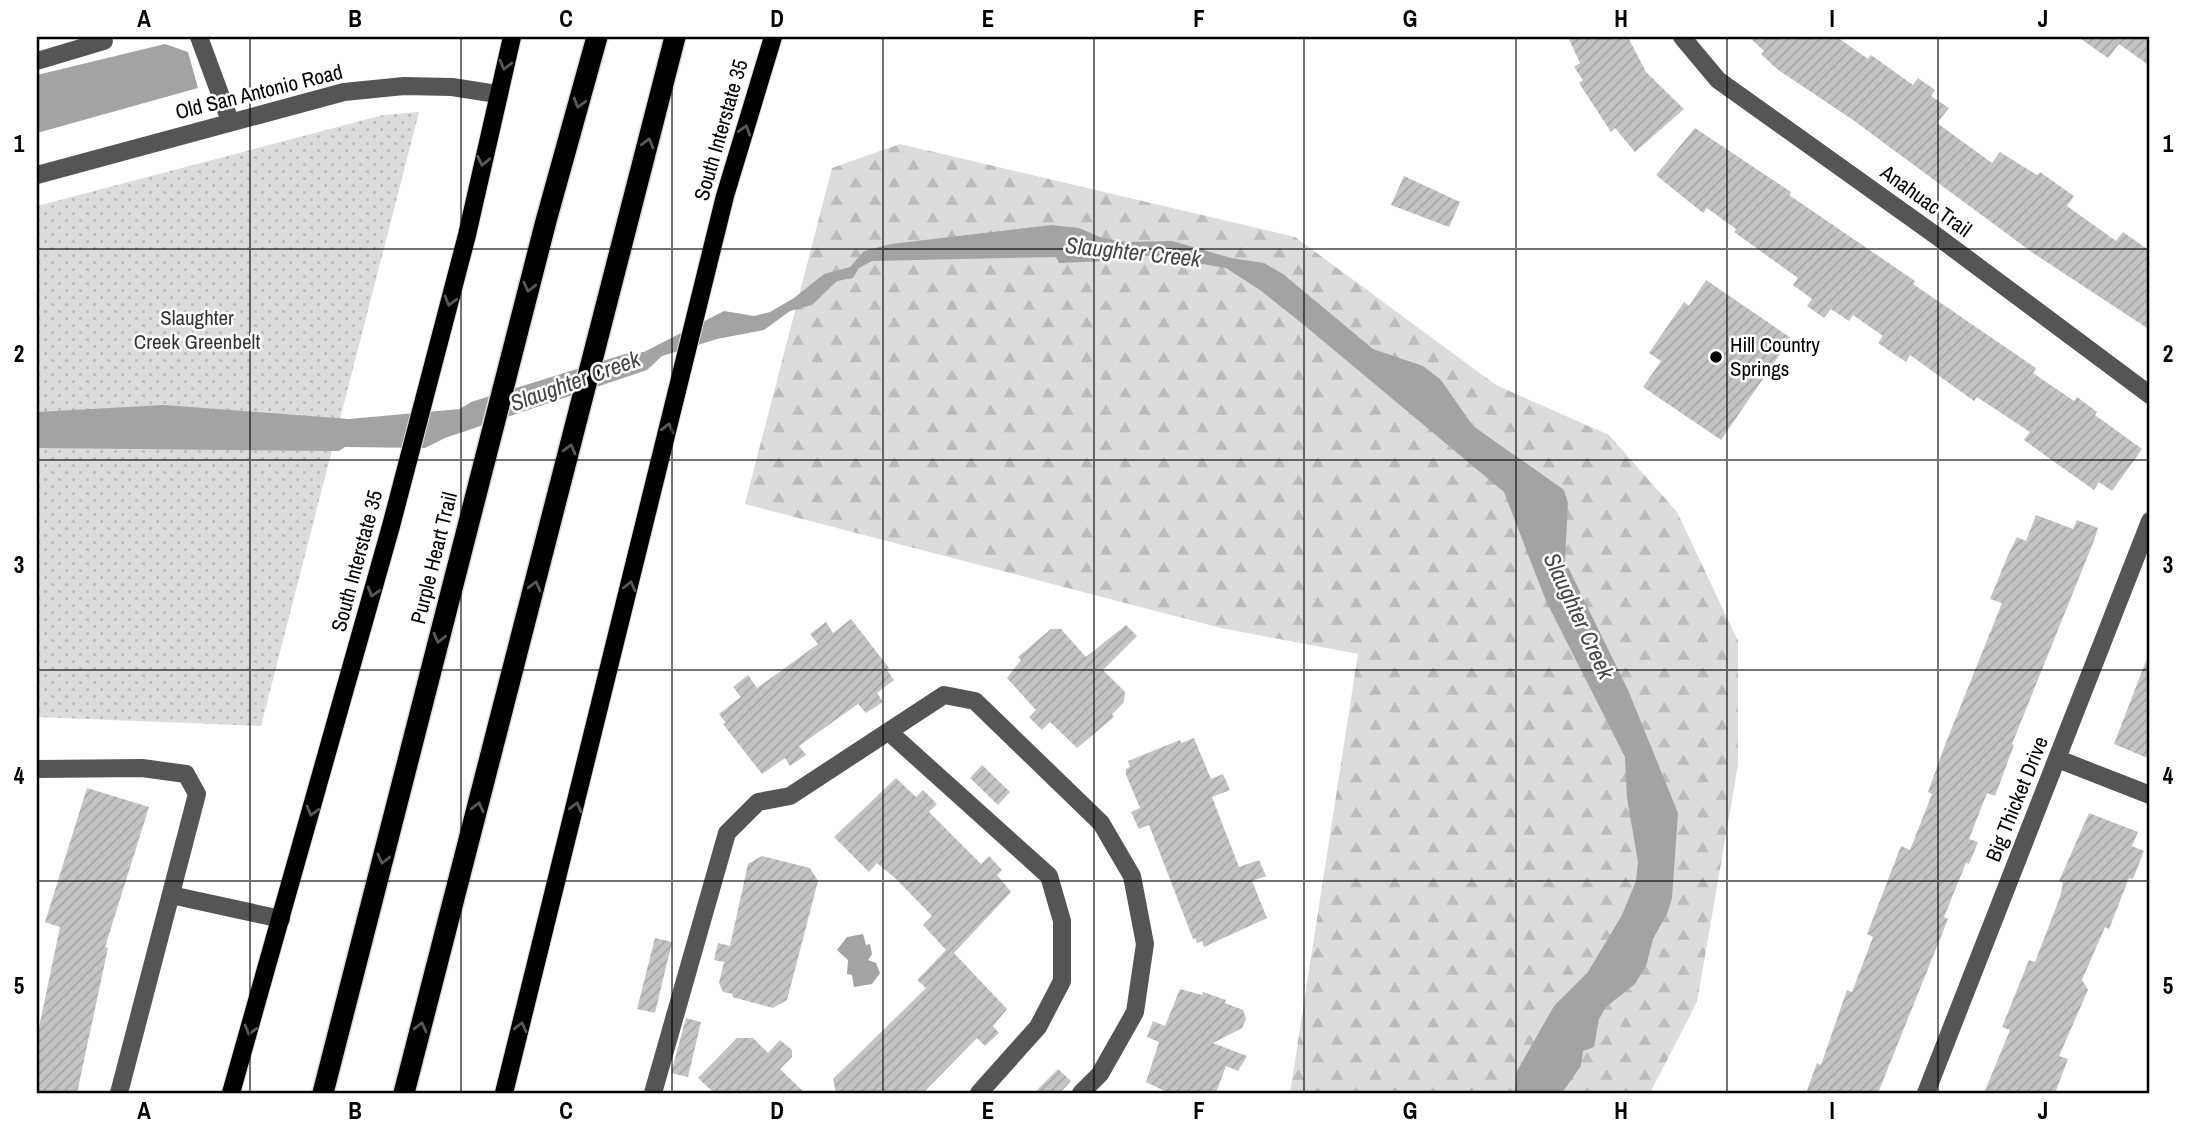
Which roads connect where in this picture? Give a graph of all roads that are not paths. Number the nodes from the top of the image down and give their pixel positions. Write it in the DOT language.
graph roads {
  1 [pos="199,37"];
  2 [pos="512,37"];
  3 [pos="597,37"];
  4 [pos="675,37"];
  5 [pos="772,37"];
  6 [pos="1682,37"];
  7 [pos="109,38"];
  8 [pos="37,61"];
  9 [pos="497,94"];
  10 [pos="230,121"];
  11 [pos="37,175"];
  12 [pos="2150,395"];
  13 [pos="2150,521"];
  14 [pos="889,732"];
  15 [pos="2058,759"];
  16 [pos="37,769"];
  17 [pos="2150,795"];
  18 [pos="171,895"];
  19 [pos="281,919"];
  20 [pos="119,1093"];
  21 [pos="232,1093"];
  22 [pos="323,1093"];
  23 [pos="404,1093"];
  24 [pos="504,1093"];
  25 [pos="653,1093"];
  26 [pos="979,1093"];
  27 [pos="1081,1093"];
  28 [pos="1926,1093"];
  1 -- 10 [label="street"];
  2 -- 9 [label="main road, South Interstate 35, one-way"];
  3 -- 22 [label="highway, Purple Heart Trail, one-way"];
  23 -- 4 [label="highway, one-way"];
  24 -- 5 [label="main road, South Interstate 35, one-way"];
  6 -- 12 [label="street, Anahuac Trail"];
  7 -- 8 [label="street"];
  9 -- 10 [label="street, Old San Antonio Road"];
  9 -- 19 [label="main road, South Interstate 35, one-way"];
  10 -- 11 [label="street, Old San Antonio Road"];
  13 -- 15 [label="street, Big Thicket Drive"];
  14 -- 25 [label="street"];
  14 -- 26 [label="street"];
  14 -- 27 [label="street"];
  15 -- 17 [label="street"];
  15 -- 28 [label="street, Big Thicket Drive"];
  16 -- 18 [label="street"];
  18 -- 19 [label="street"];
  18 -- 20 [label="street"];
  19 -- 21 [label="main road, South Interstate 35, one-way"];
}
